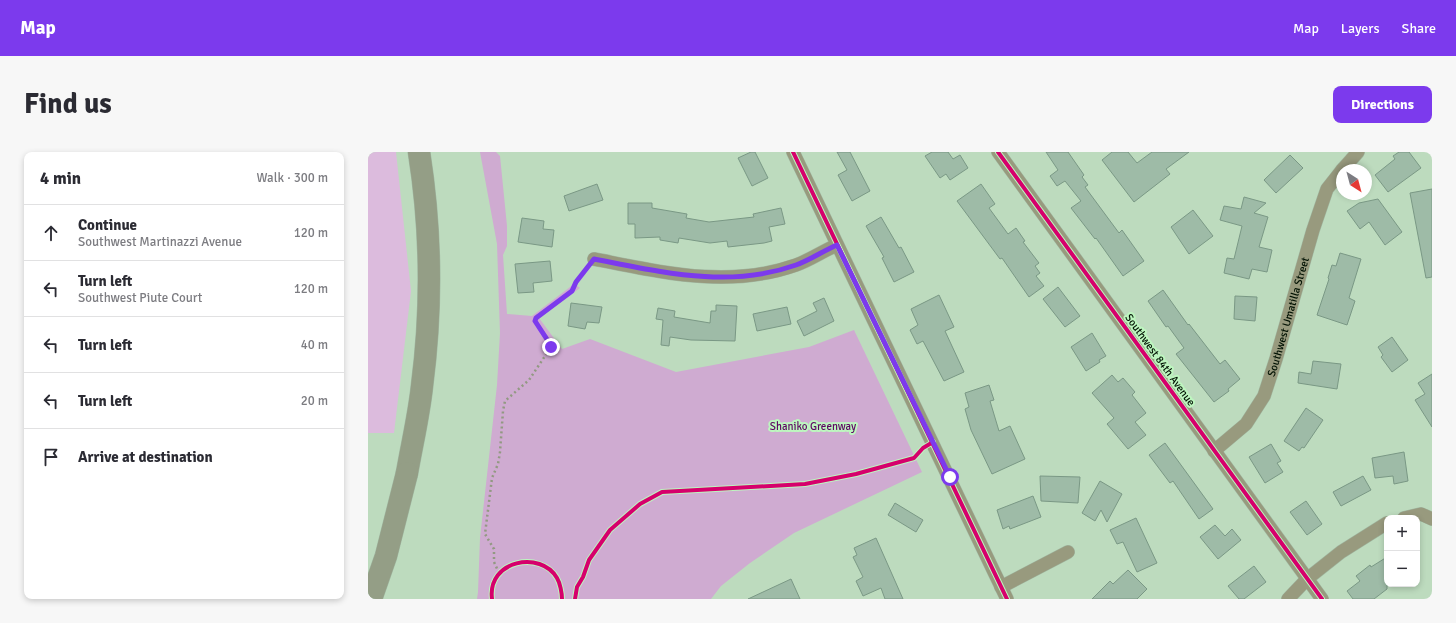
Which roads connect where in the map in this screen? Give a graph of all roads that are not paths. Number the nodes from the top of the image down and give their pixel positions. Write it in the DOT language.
graph roads {
  1 [pos="419,152"];
  2 [pos="793,152"];
  3 [pos="998,152"];
  4 [pos="1358,152"];
  5 [pos="1347,164"];
  6 [pos="1336,177"];
  7 [pos="837,245"];
  8 [pos="594,259"];
  9 [pos="1214,451"];
  10 [pos="1417,515"];
  11 [pos="1432,519"];
  12 [pos="1384,525"];
  13 [pos="1068,552"];
  14 [pos="368,576"];
  15 [pos="1307,579"];
  16 [pos="1001,587"];
  17 [pos="371,599"];
  18 [pos="377,599"];
  19 [pos="1008,599"];
  20 [pos="1288,599"];
  21 [pos="1322,599"];
  1 -- 17 [label="highway, bridge"];
  2 -- 7 [label="street"];
  3 -- 9 [label="street, Southwest 84th Avenue"];
  4 -- 5 [label="street, Southwest Umatilla Street"];
  6 -- 9 [label="street, Southwest Umatilla Street"];
  7 -- 8 [label="street"];
  7 -- 16 [label="street"];
  9 -- 15 [label="street, Southwest 84th Avenue"];
  10 -- 11 [label="street"];
  12 -- 15 [label="street"];
  13 -- 16 [label="street"];
  14 -- 18 [label="highway"];
  15 -- 20 [label="street"];
  15 -- 21 [label="street, Southwest 84th Avenue"];
  16 -- 19 [label="street"];
}
